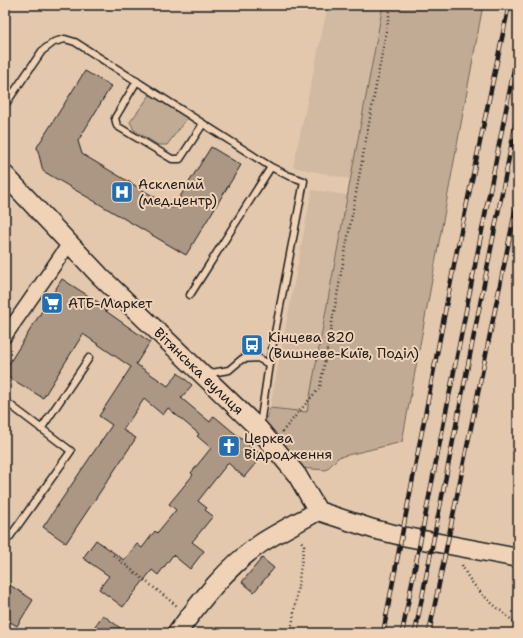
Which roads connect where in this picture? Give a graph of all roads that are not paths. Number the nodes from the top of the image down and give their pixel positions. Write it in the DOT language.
graph roads {
  1 [pos="137,81"];
  2 [pos="5,105"];
  3 [pos="204,124"];
  4 [pos="271,167"];
  5 [pos="5,175"];
  6 [pos="68,244"];
  7 [pos="190,295"];
  8 [pos="5,336"];
  9 [pos="89,358"];
  10 [pos="269,364"];
  11 [pos="197,370"];
  12 [pos="5,401"];
  13 [pos="41,429"];
  14 [pos="259,429"];
  15 [pos="318,511"];
  16 [pos="10,538"];
  17 [pos="518,558"];
  18 [pos="177,633"];
  1 -- 2 [label="lane"];
  1 -- 3 [label="lane"];
  1 -- 3 [label="lane"];
  3 -- 4 [label="lane"];
  4 -- 7 [label="lane"];
  4 -- 10 [label="lane"];
  5 -- 6 [label="street, Вітянська вулиця"];
  6 -- 8 [label="street"];
  6 -- 11 [label="street, Вітянська вулиця"];
  9 -- 13 [label="lane"];
  10 -- 11 [label="lane"];
  10 -- 14 [label="lane"];
  11 -- 14 [label="street, Вітянська вулиця"];
  12 -- 13 [label="lane"];
  13 -- 16 [label="lane"];
  14 -- 15 [label="street, Вітянська вулиця"];
  15 -- 17 [label="street"];
  15 -- 18 [label="street"];
}
